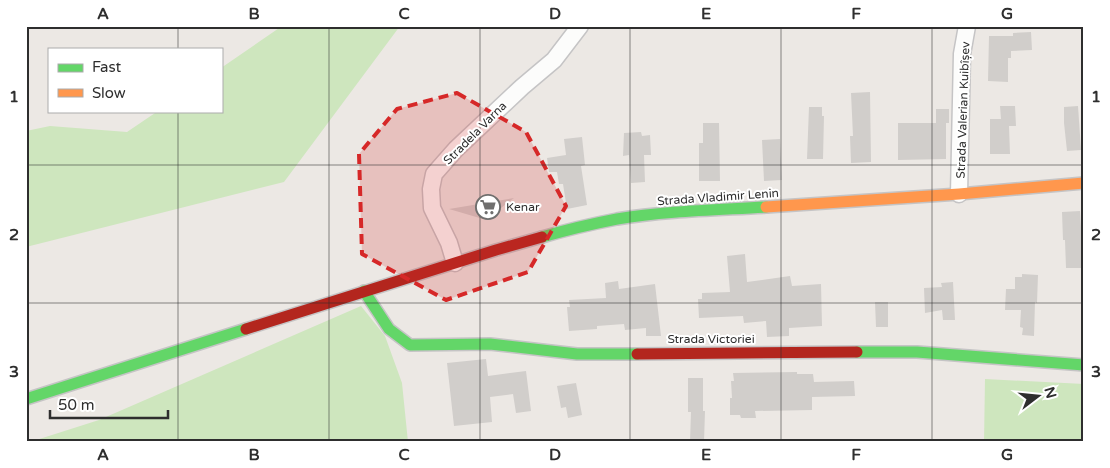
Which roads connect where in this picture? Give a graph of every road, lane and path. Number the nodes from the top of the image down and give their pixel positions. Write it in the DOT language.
graph roads {
  1 [pos="580,26"];
  2 [pos="978,26"];
  3 [pos="966,27"];
  4 [pos="1084,183"];
  5 [pos="960,194"];
  6 [pos="455,263"];
  7 [pos="364,291"];
  8 [pos="1084,364"];
  9 [pos="26,399"];
  1 -- 6 [label="street, Stradela Varna"];
  2 -- 3 [label="street"];
  3 -- 5 [label="street, Strada Valerian Kuibîșev"];
  4 -- 5 [label="main road, Strada Vladimir Lenin"];
  5 -- 6 [label="main road, Strada Vladimir Lenin"];
  6 -- 7 [label="main road, Strada Vladimir Lenin"];
  7 -- 8 [label="main road, Strada Victoriei"];
  7 -- 9 [label="main road, Strada Vladimir Lenin"];
}
